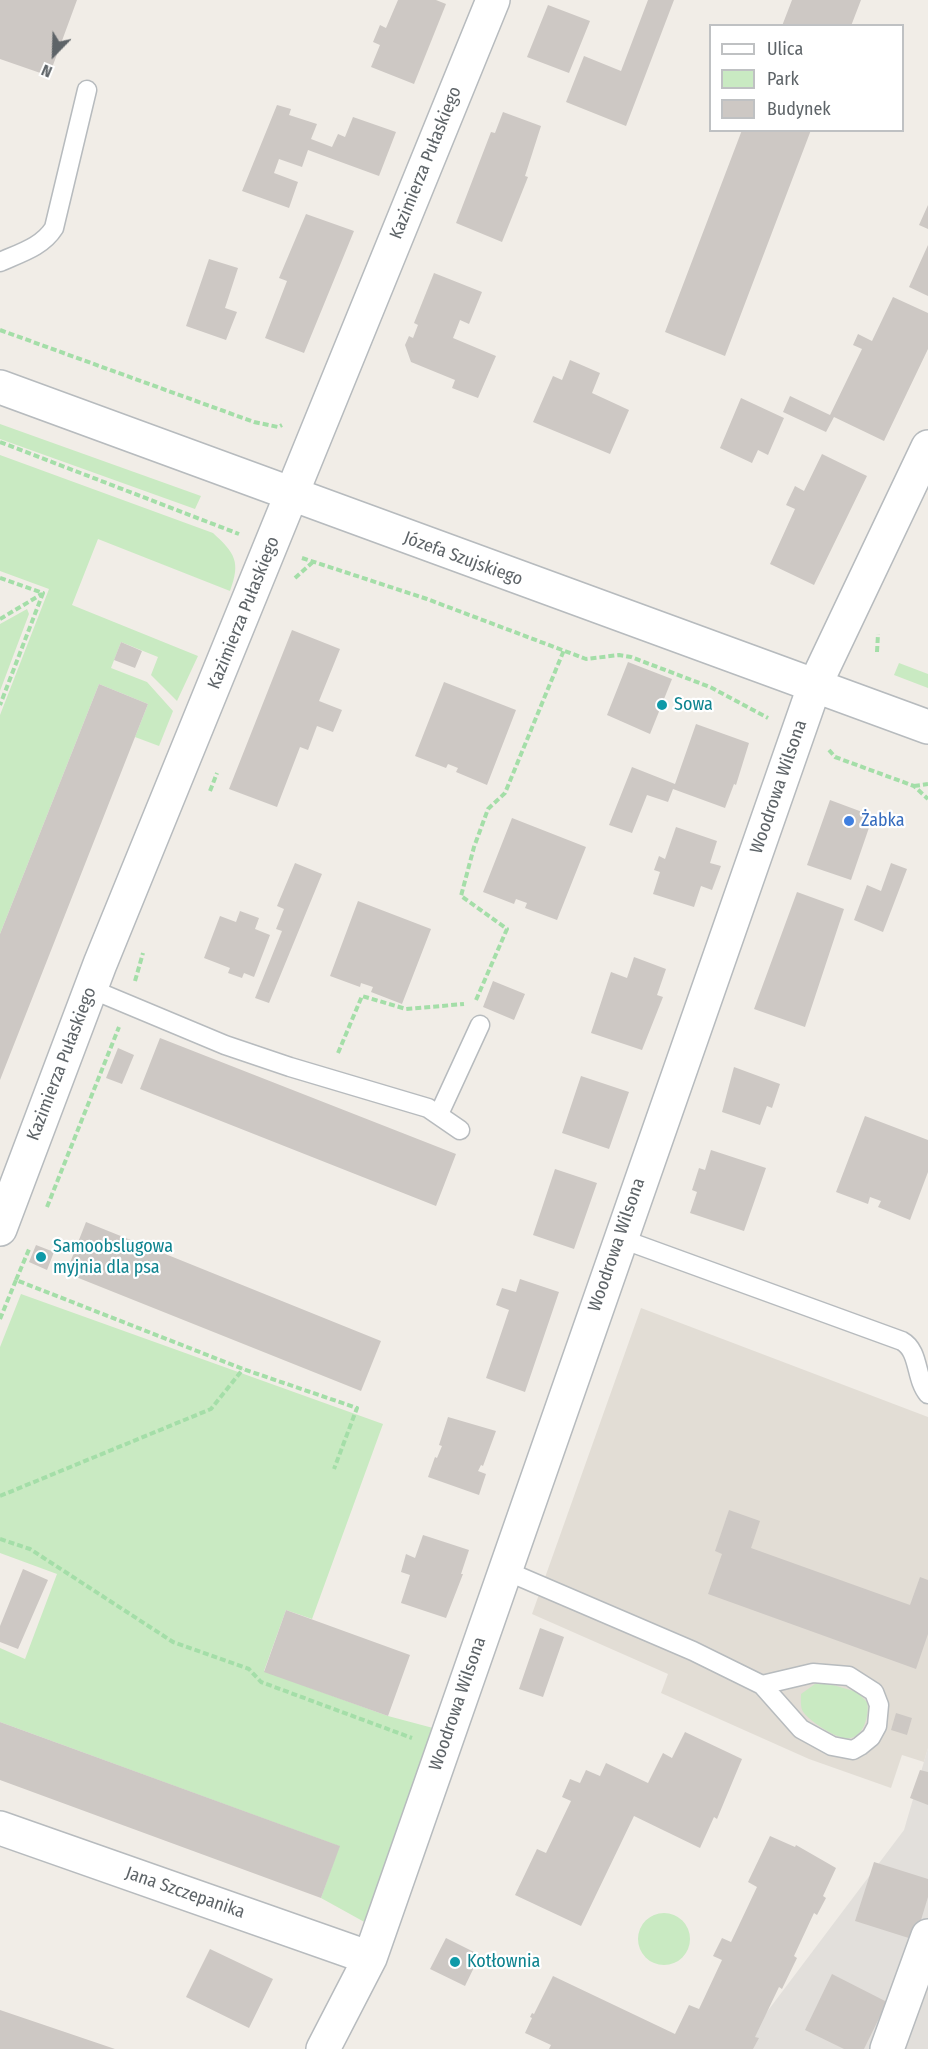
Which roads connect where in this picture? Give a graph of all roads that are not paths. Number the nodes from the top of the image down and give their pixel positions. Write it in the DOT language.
graph roads {
  1 [pos="493,0"];
  2 [pos="87,90"];
  3 [pos="0,262"];
  4 [pos="0,387"];
  5 [pos="928,447"];
  6 [pos="292,496"];
  7 [pos="814,687"];
  8 [pos="928,727"];
  9 [pos="91,989"];
  10 [pos="480,1025"];
  11 [pos="439,1114"];
  12 [pos="460,1130"];
  13 [pos="0,1229"];
  14 [pos="619,1238"];
  15 [pos="928,1394"];
  16 [pos="504,1570"];
  17 [pos="762,1685"];
  18 [pos="0,1828"];
  19 [pos="928,1936"];
  20 [pos="370,1958"];
  21 [pos="322,2049"];
  22 [pos="887,2049"];
  1 -- 6 [label="street, Kazimierza Pułaskiego"];
  2 -- 3 [label="lane"];
  4 -- 6 [label="street, Józefa Szujskiego"];
  5 -- 7 [label="street, Woodrowa Wilsona"];
  6 -- 7 [label="street, Józefa Szujskiego"];
  6 -- 9 [label="street, Kazimierza Pułaskiego"];
  7 -- 8 [label="street, Józefa Szujskiego"];
  7 -- 14 [label="street, Woodrowa Wilsona"];
  9 -- 11 [label="lane"];
  9 -- 13 [label="street, Kazimierza Pułaskiego"];
  10 -- 11 [label="lane"];
  11 -- 12 [label="lane"];
  14 -- 15 [label="lane"];
  14 -- 16 [label="street, Woodrowa Wilsona"];
  16 -- 17 [label="lane"];
  16 -- 20 [label="street, Woodrowa Wilsona"];
  17 -- 17 [label="lane"];
  18 -- 20 [label="street, Jana Szczepanika"];
  19 -- 22 [label="street"];
  20 -- 21 [label="street, Woodrowa Wilsona"];
}
